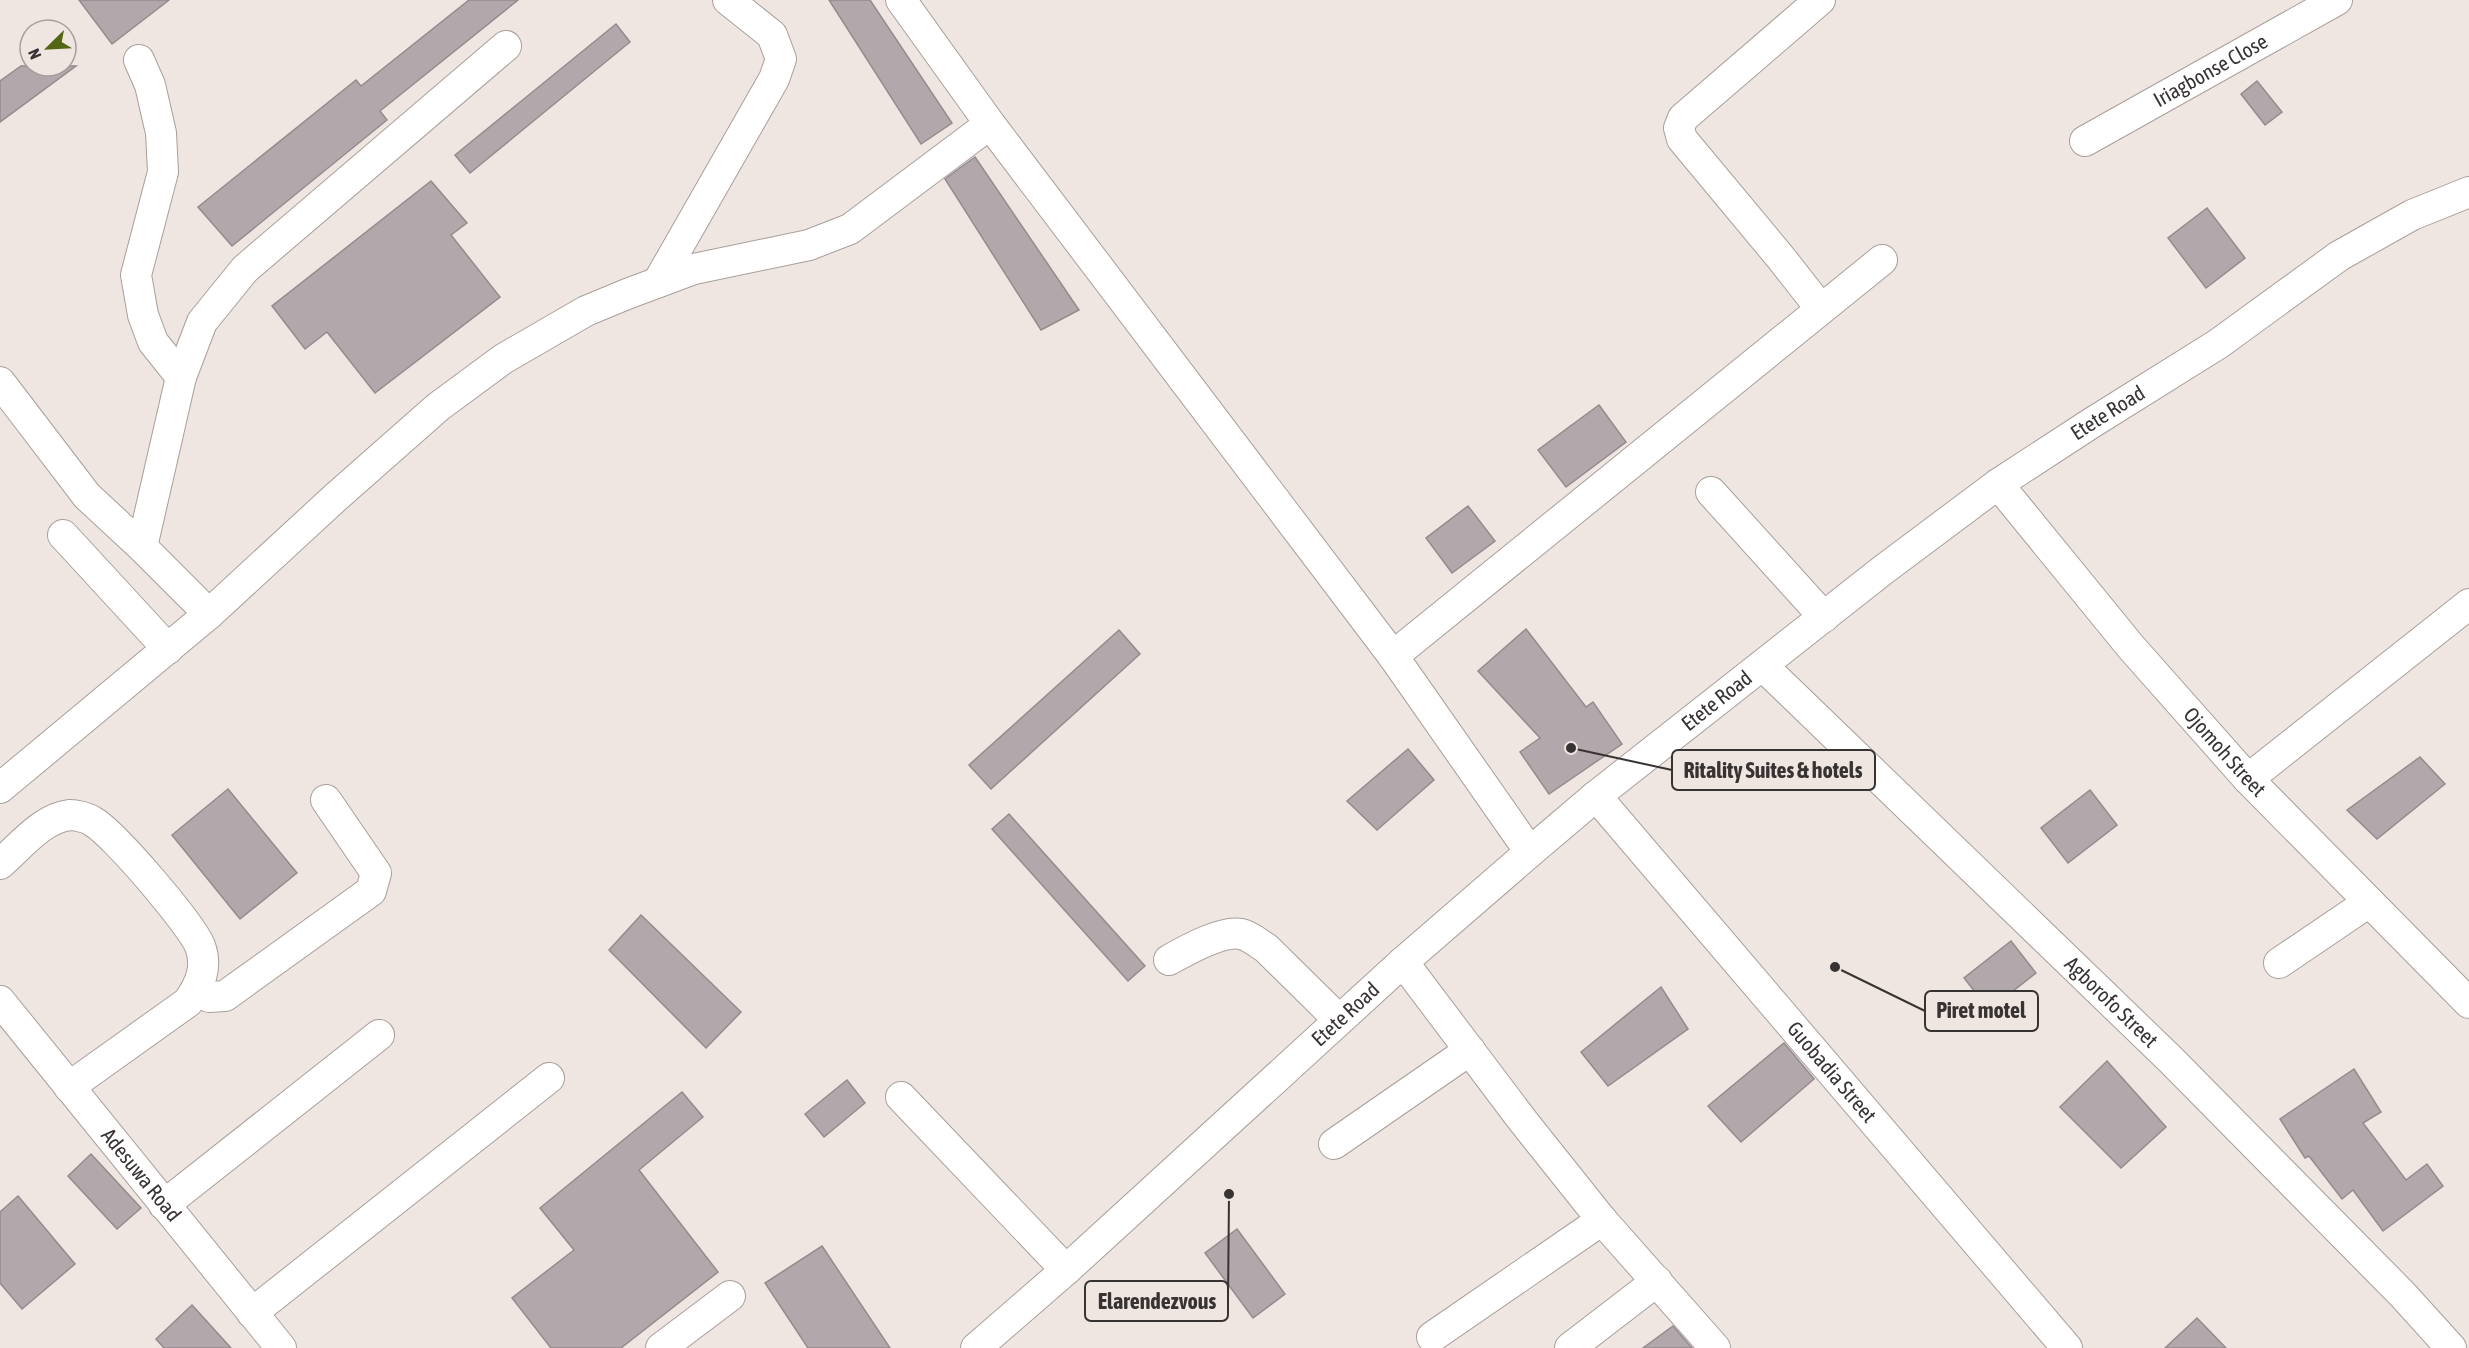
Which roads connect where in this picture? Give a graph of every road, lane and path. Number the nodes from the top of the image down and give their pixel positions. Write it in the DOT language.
graph roads {
  1 [pos="728,0"];
  2 [pos="902,0"];
  3 [pos="1820,0"];
  4 [pos="2337,0"];
  5 [pos="506,46"];
  6 [pos="139,60"];
  7 [pos="990,124"];
  8 [pos="2085,141"];
  9 [pos="2469,192"];
  10 [pos="1882,260"];
  11 [pos="658,282"];
  12 [pos="1821,309"];
  13 [pos="181,377"];
  14 [pos="0,382"];
  15 [pos="1998,484"];
  16 [pos="1711,492"];
  17 [pos="63,535"];
  18 [pos="142,547"];
  19 [pos="2469,604"];
  20 [pos="209,614"];
  21 [pos="1824,617"];
  22 [pos="168,649"];
  23 [pos="1393,656"];
  24 [pos="1762,666"];
  25 [pos="2248,779"];
  26 [pos="0,788"];
  27 [pos="1596,796"];
  28 [pos="326,800"];
  29 [pos="1530,852"];
  30 [pos="0,864"];
  31 [pos="2369,902"];
  32 [pos="1169,960"];
  33 [pos="1403,962"];
  34 [pos="2279,963"];
  35 [pos="197,989"];
  36 [pos="2469,1004"];
  37 [pos="1,1005"];
  38 [pos="1339,1020"];
  39 [pos="379,1035"];
  40 [pos="1470,1050"];
  41 [pos="549,1078"];
  42 [pos="69,1087"];
  43 [pos="901,1097"];
  44 [pos="1334,1144"];
  45 [pos="164,1204"];
  46 [pos="1602,1220"];
  47 [pos="1066,1270"];
  48 [pos="1657,1281"];
  49 [pos="730,1296"];
  50 [pos="252,1313"];
  51 [pos="1432,1337"];
  52 [pos="280,1348"];
  53 [pos="661,1348"];
  54 [pos="976,1348"];
  55 [pos="1570,1348"];
  56 [pos="1715,1348"];
  57 [pos="2067,1348"];
  58 [pos="2451,1348"];
  1 -- 11 [label="street"];
  2 -- 7 [label="street"];
  3 -- 12 [label="street"];
  4 -- 8 [label="street, Iriagbonse Close"];
  5 -- 13 [label="street"];
  6 -- 13 [label="street"];
  7 -- 11 [label="street"];
  7 -- 23 [label="street"];
  9 -- 15 [label="street, Etete Road"];
  10 -- 12 [label="street"];
  11 -- 20 [label="street"];
  12 -- 23 [label="street"];
  13 -- 18 [label="street"];
  14 -- 18 [label="street"];
  15 -- 21 [label="street, Etete Road"];
  15 -- 25 [label="street, Ojomoh Street"];
  16 -- 21 [label="street"];
  17 -- 22 [label="street"];
  18 -- 20 [label="street"];
  19 -- 25 [label="street"];
  20 -- 22 [label="street"];
  21 -- 24 [label="street, Etete Road"];
  22 -- 26 [label="street"];
  23 -- 29 [label="street"];
  24 -- 27 [label="street, Etete Road"];
  24 -- 58 [label="street, Agborofo Street"];
  25 -- 31 [label="street, Ojomoh Street"];
  27 -- 29 [label="street, Etete Road"];
  27 -- 57 [label="street, Guobadia Street"];
  28 -- 35 [label="street"];
  29 -- 33 [label="street, Etete Road"];
  30 -- 35 [label="street"];
  31 -- 34 [label="street"];
  31 -- 36 [label="street, Ojomoh Street"];
  32 -- 38 [label="street"];
  33 -- 38 [label="street, Etete Road"];
  33 -- 40 [label="street"];
  35 -- 42 [label="street"];
  37 -- 42 [label="street, Adesuwa Road"];
  38 -- 47 [label="street, Etete Road"];
  39 -- 45 [label="street"];
  40 -- 44 [label="street"];
  40 -- 46 [label="street"];
  41 -- 50 [label="street"];
  42 -- 45 [label="street, Adesuwa Road"];
  43 -- 47 [label="street"];
  45 -- 50 [label="street, Adesuwa Road"];
  46 -- 48 [label="street"];
  46 -- 51 [label="street"];
  47 -- 54 [label="street, Etete Road"];
  48 -- 55 [label="street"];
  48 -- 56 [label="street"];
  49 -- 53 [label="street"];
  50 -- 52 [label="street, Adesuwa Road"];
}
